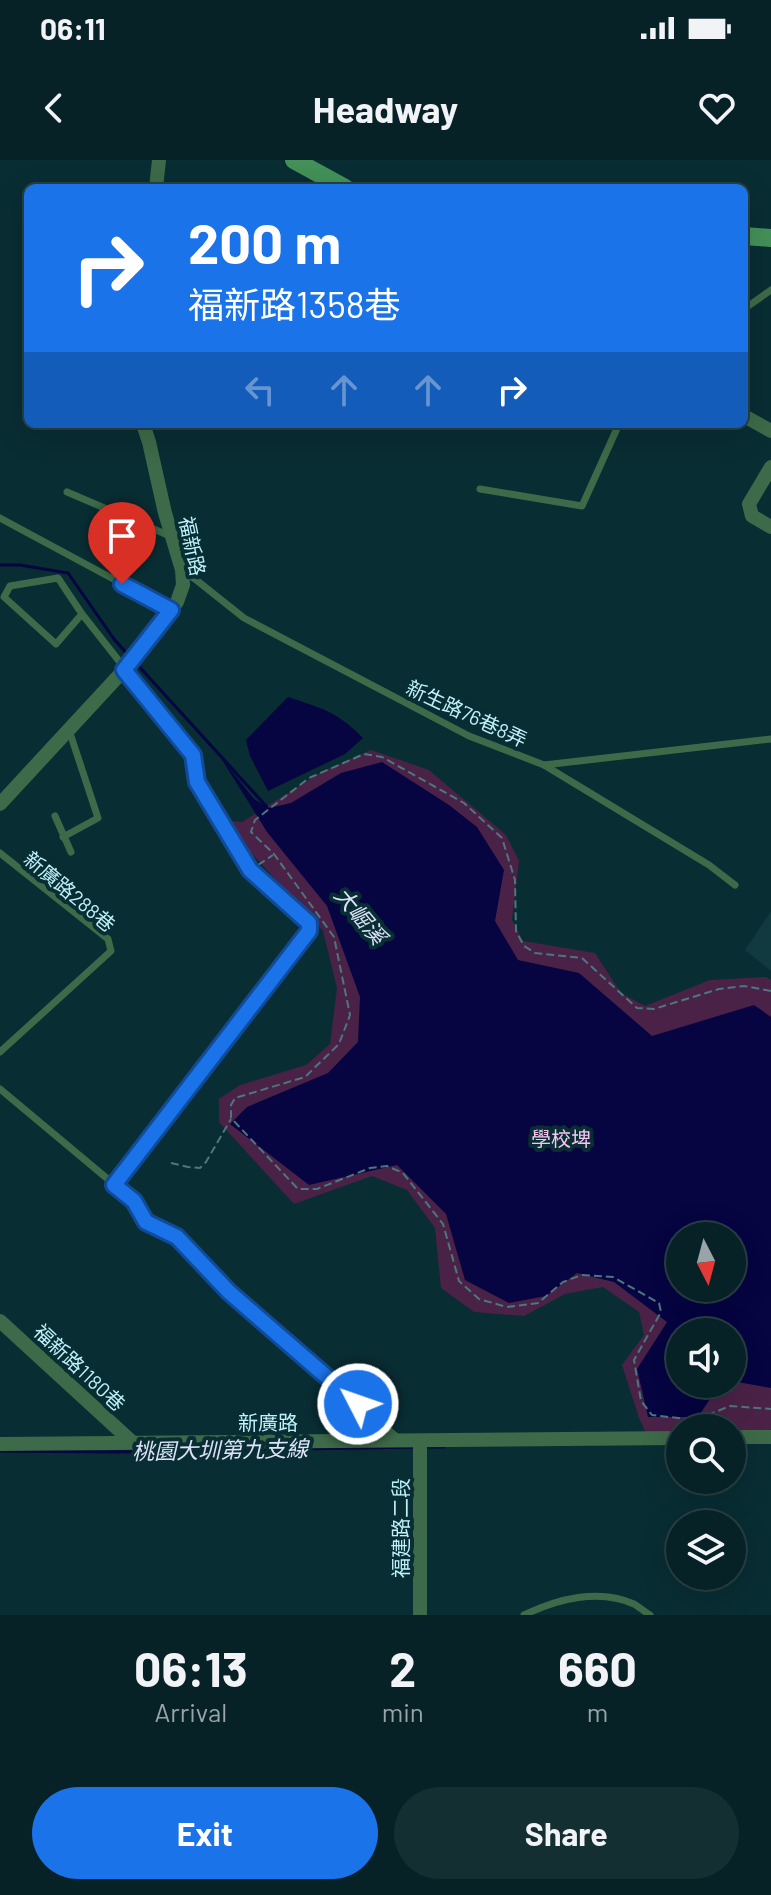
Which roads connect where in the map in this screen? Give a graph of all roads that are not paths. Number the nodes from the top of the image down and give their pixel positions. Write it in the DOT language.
graph roads {
  1 [pos="159,160"];
  2 [pos="294,160"];
  3 [pos="156,184"];
  4 [pos="338,184"];
  5 [pos="748,236"];
  6 [pos="771,238"];
  7 [pos="771,290"];
  8 [pos="748,306"];
  9 [pos="748,418"];
  10 [pos="144,428"];
  11 [pos="617,428"];
  12 [pos="771,431"];
  13 [pos="771,467"];
  14 [pos="480,489"];
  15 [pos="67,492"];
  16 [pos="0,518"];
  17 [pos="771,527"];
  18 [pos="172,537"];
  19 [pos="182,570"];
  20 [pos="171,610"];
  21 [pos="82,614"];
  22 [pos="124,670"];
  23 [pos="69,730"];
  24 [pos="771,739"];
  25 [pos="544,765"];
  26 [pos="0,804"];
  27 [pos="55,816"];
  28 [pos="63,837"];
  29 [pos="71,852"];
  30 [pos="0,853"];
  31 [pos="735,885"];
  32 [pos="0,1052"];
  33 [pos="0,1089"];
  34 [pos="114,1185"];
  35 [pos="0,1321"];
  36 [pos="746,1437"];
  37 [pos="771,1437"];
  38 [pos="666,1438"];
  39 [pos="401,1441"];
  40 [pos="420,1441"];
  41 [pos="132,1442"];
  42 [pos="0,1444"];
  43 [pos="420,1615"];
  44 [pos="524,1615"];
  45 [pos="650,1615"];
  1 -- 3 [label="street"];
  2 -- 4 [label="main road"];
  5 -- 6 [label="main road"];
  7 -- 8 [label="lane"];
  9 -- 12 [label="street"];
  10 -- 18 [label="street, 福新路"];
  11 -- 14 [label="lane"];
  13 -- 17 [label="street"];
  15 -- 18 [label="lane"];
  16 -- 20 [label="lane"];
  18 -- 19 [label="street, 福新路"];
  19 -- 20 [label="street, 福新路"];
  19 -- 25 [label="lane, 新生路76巷8弄"];
  20 -- 22 [label="street, 福新路"];
  21 -- 21 [label="lane"];
  21 -- 22 [label="lane"];
  22 -- 23 [label="street, 福新路"];
  22 -- 34 [label="lane"];
  23 -- 26 [label="street, 福新路"];
  23 -- 28 [label="lane"];
  24 -- 25 [label="lane, 新生路76巷8弄"];
  25 -- 31 [label="lane"];
  27 -- 28 [label="lane"];
  28 -- 29 [label="lane"];
  30 -- 32 [label="lane, 新廣路288巷"];
  33 -- 34 [label="lane"];
  34 -- 39 [label="lane"];
  35 -- 41 [label="street, 福新路1180巷"];
  36 -- 37 [label="street"];
  38 -- 40 [label="street, 新廣路"];
  39 -- 40 [label="street, 新廣路"];
  39 -- 41 [label="street, 新廣路"];
  40 -- 43 [label="street, 福建路二段"];
  41 -- 42 [label="street, 新廣路"];
  44 -- 45 [label="lane"];
}
